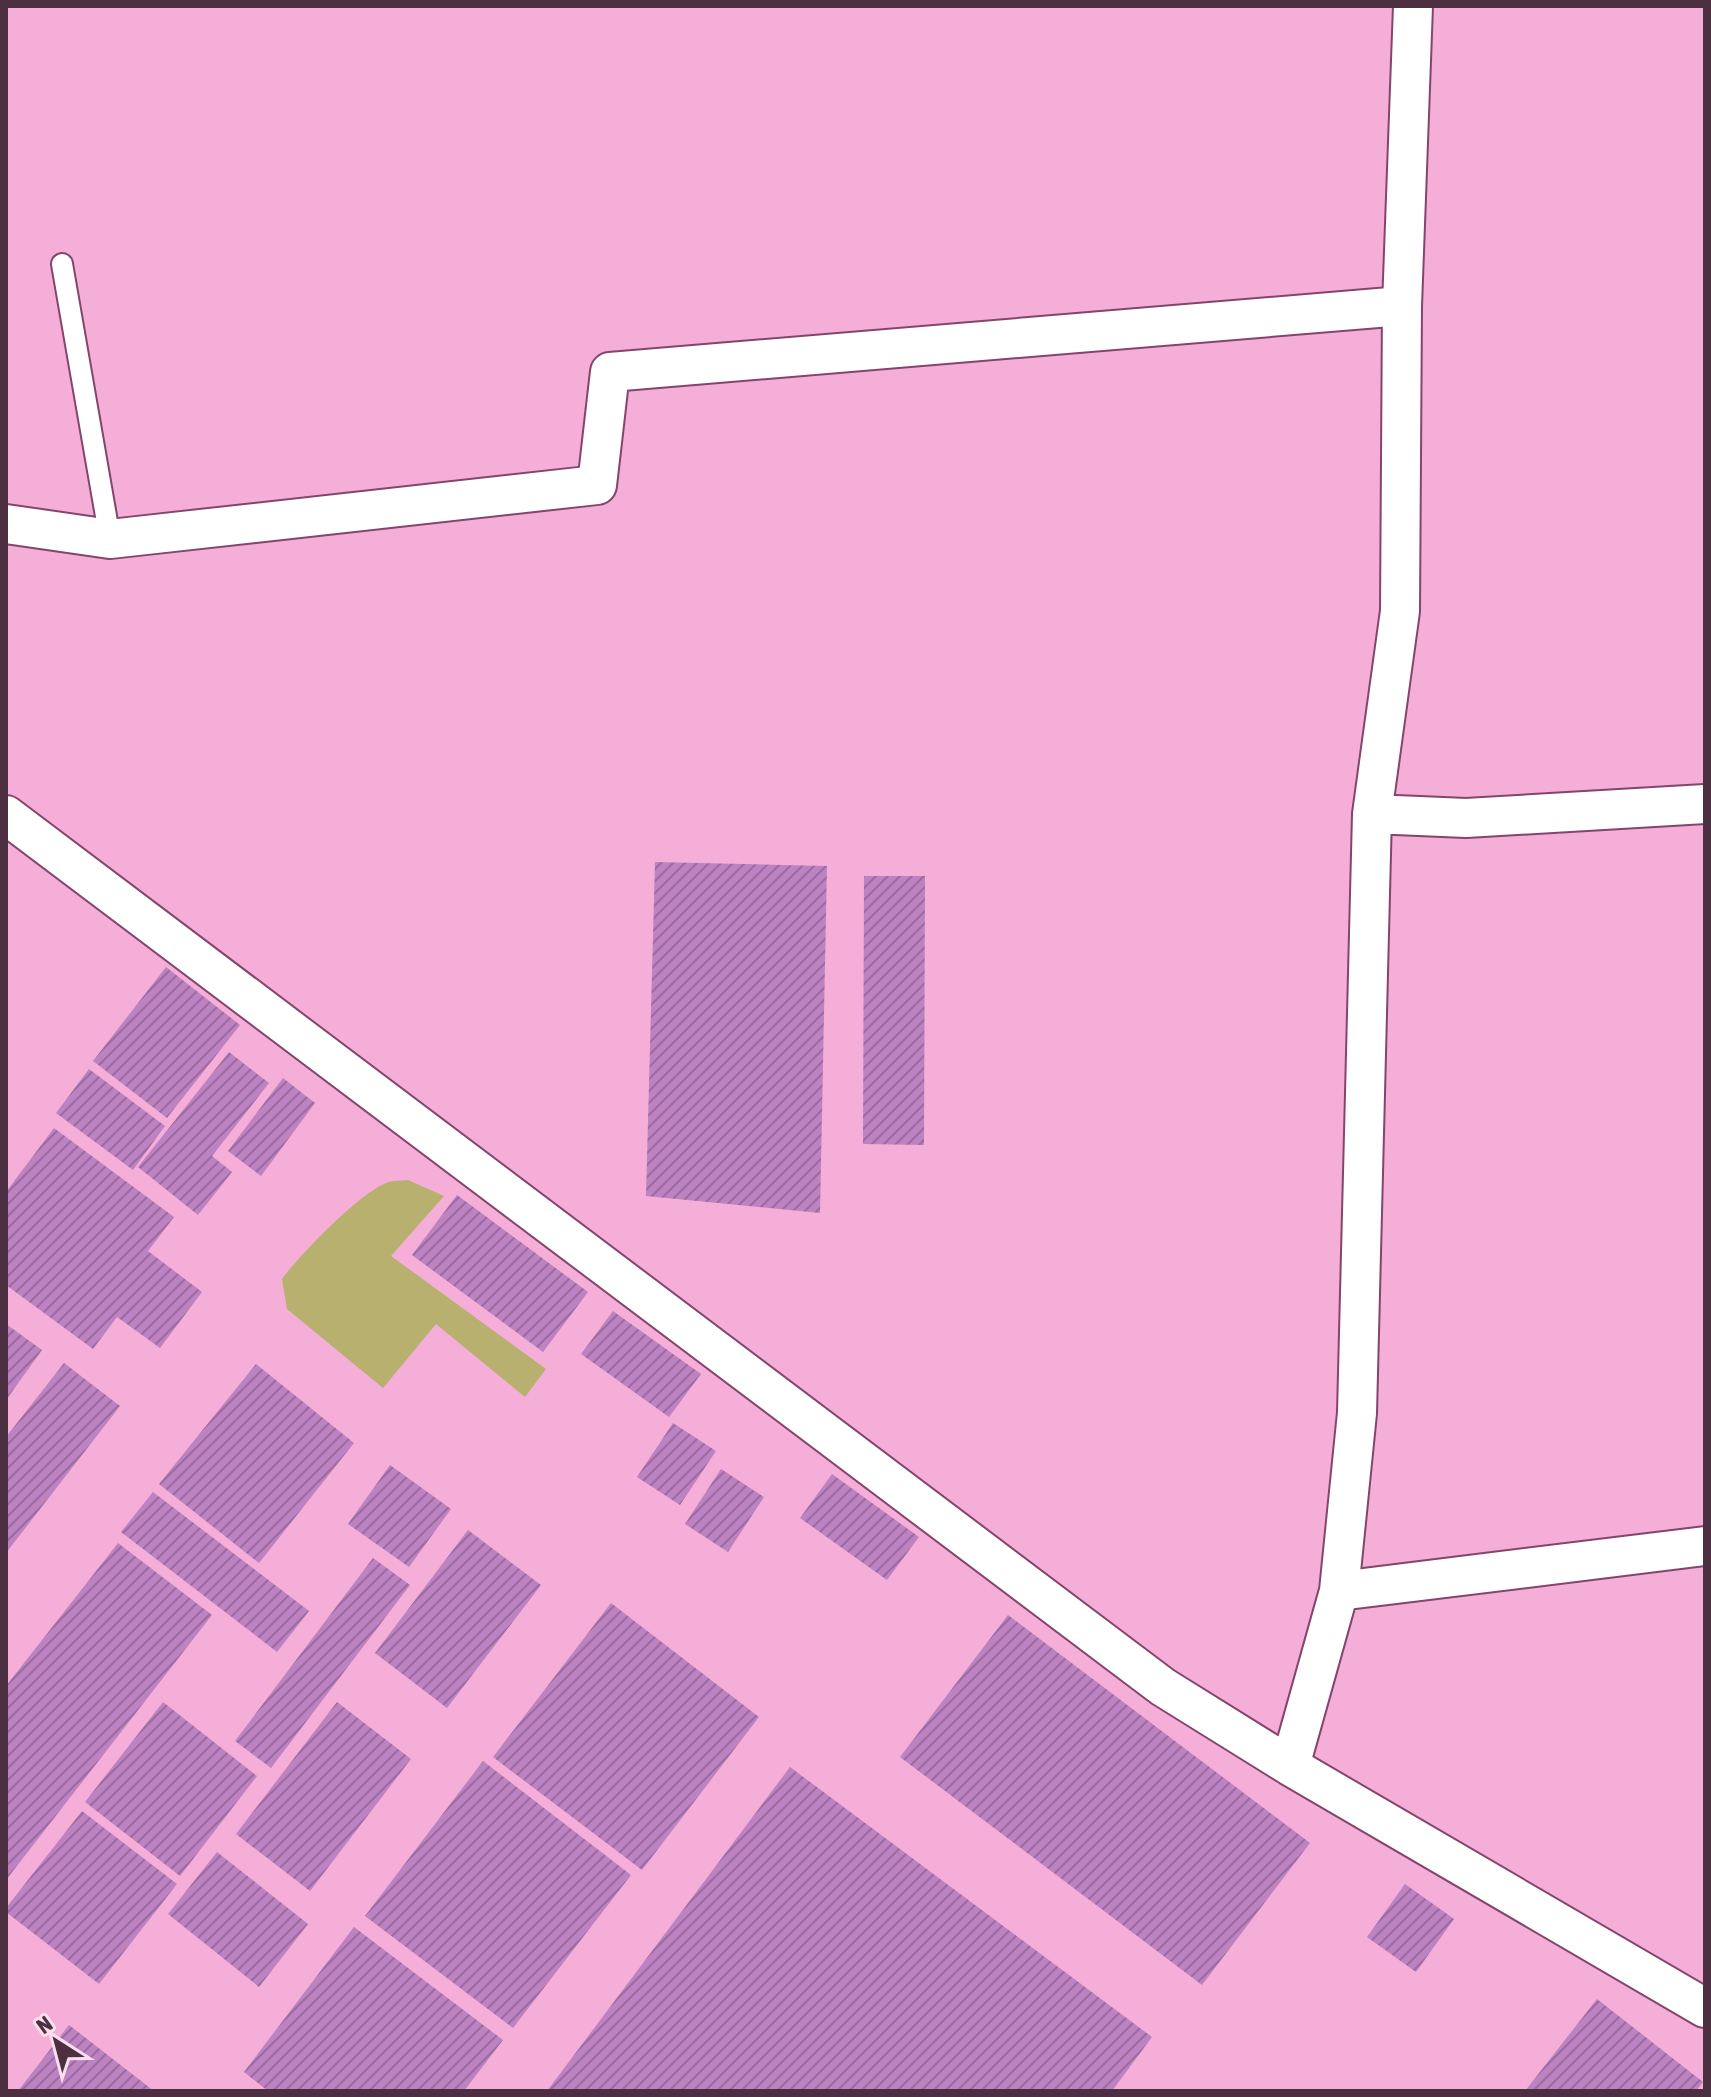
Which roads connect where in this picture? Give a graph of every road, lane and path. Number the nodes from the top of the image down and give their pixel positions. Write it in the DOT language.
graph roads {
  1 [pos="1413,6"];
  2 [pos="62,264"];
  3 [pos="1402,306"];
  4 [pos="6,524"];
  5 [pos="110,539"];
  6 [pos="1705,804"];
  7 [pos="1372,814"];
  8 [pos="6,815"];
  9 [pos="1705,1546"];
  10 [pos="1339,1591"];
  11 [pos="1290,1766"];
  12 [pos="1705,2008"];
  1 -- 3 [label="street"];
  2 -- 5 [label="lane"];
  3 -- 5 [label="street"];
  3 -- 7 [label="street"];
  4 -- 5 [label="street"];
  6 -- 7 [label="street"];
  7 -- 10 [label="street"];
  8 -- 11 [label="street"];
  9 -- 10 [label="street"];
  10 -- 11 [label="street"];
  11 -- 12 [label="street"];
}
